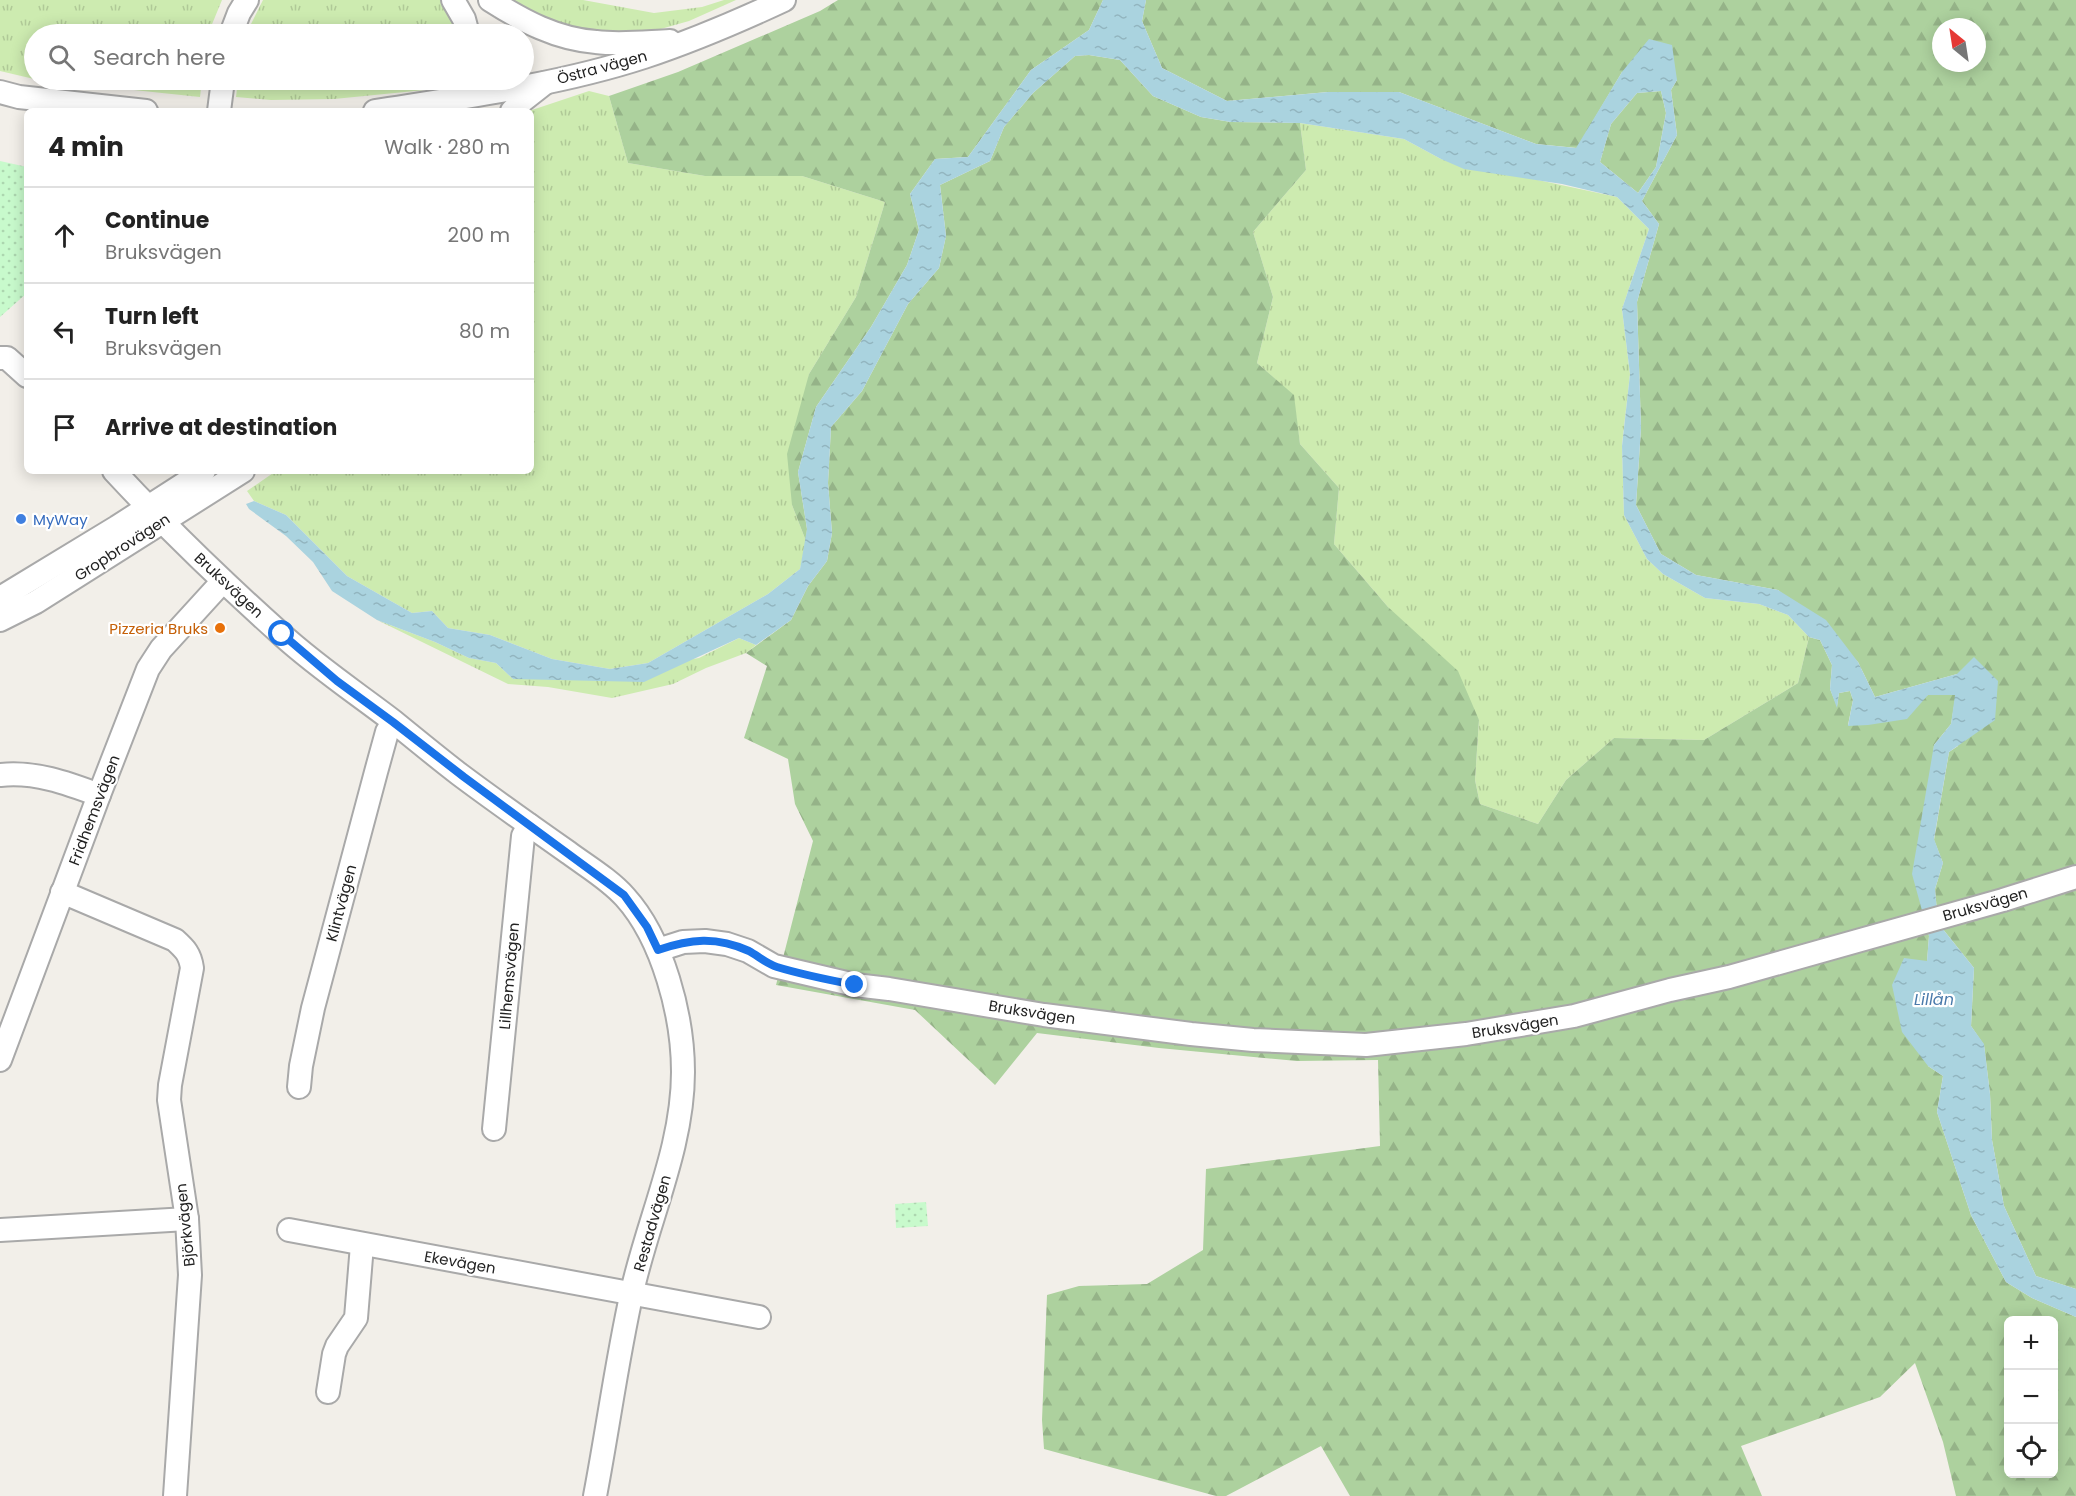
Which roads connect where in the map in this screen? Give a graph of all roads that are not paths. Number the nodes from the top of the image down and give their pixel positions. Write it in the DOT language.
graph roads {
  1 [pos="247,0"];
  2 [pos="453,0"];
  3 [pos="490,0"];
  4 [pos="784,0"];
  5 [pos="235,24"];
  6 [pos="465,24"];
  7 [pos="532,24"];
  8 [pos="534,25"];
  9 [pos="686,41"];
  10 [pos="549,81"];
  11 [pos="534,84"];
  12 [pos="222,90"];
  13 [pos="447,90"];
  14 [pos="499,90"];
  15 [pos="0,92"];
  16 [pos="426,103"];
  17 [pos="119,108"];
  18 [pos="219,108"];
  19 [pos="394,108"];
  20 [pos="515,108"];
  21 [pos="0,358"];
  22 [pos="24,373"];
  23 [pos="117,474"];
  24 [pos="201,474"];
  25 [pos="237,474"];
  26 [pos="155,514"];
  27 [pos="223,581"];
  28 [pos="0,598"];
  29 [pos="0,620"];
  30 [pos="393,722"];
  31 [pos="0,775"];
  32 [pos="99,795"];
  33 [pos="529,825"];
  34 [pos="2076,877"];
  35 [pos="62,892"];
  36 [pos="658,950"];
  37 [pos="0,1060"];
  38 [pos="299,1087"];
  39 [pos="494,1129"];
  40 [pos="187,1219"];
  41 [pos="0,1230"];
  42 [pos="289,1230"];
  43 [pos="362,1245"];
  44 [pos="632,1293"];
  45 [pos="759,1317"];
  46 [pos="328,1392"];
  47 [pos="175,1496"];
  48 [pos="596,1496"];
  1 -- 5 [label="street"];
  2 -- 6 [label="street"];
  3 -- 7 [label="street"];
  4 -- 9 [label="street, Östra vägen"];
  8 -- 9 [label="street"];
  9 -- 10 [label="street, Östra vägen"];
  10 -- 11 [label="street, Östra vägen"];
  10 -- 20 [label="street"];
  12 -- 18 [label="street"];
  13 -- 16 [label="street"];
  14 -- 16 [label="street, Östra vägen"];
  15 -- 17 [label="street"];
  16 -- 19 [label="street, Östra vägen"];
  21 -- 22 [label="street"];
  23 -- 26 [label="street, Bruksvägen"];
  24 -- 26 [label="street, Gropbrovägen"];
  25 -- 26 [label="street, Gropbrovägen"];
  26 -- 27 [label="street, Bruksvägen"];
  26 -- 28 [label="street, Gropbrovägen"];
  26 -- 29 [label="street, Gropbrovägen"];
  27 -- 30 [label="street, Bruksvägen"];
  27 -- 32 [label="street, Fridhemsvägen"];
  30 -- 33 [label="street, Bruksvägen"];
  30 -- 38 [label="street, Klintvägen"];
  31 -- 32 [label="street"];
  32 -- 35 [label="street, Fridhemsvägen"];
  33 -- 36 [label="street, Bruksvägen"];
  33 -- 39 [label="street, Lillhemsvägen"];
  34 -- 36 [label="street, Bruksvägen"];
  35 -- 37 [label="street, Fridhemsvägen"];
  35 -- 40 [label="street, Björkvägen"];
  36 -- 44 [label="street, Restadvägen"];
  40 -- 41 [label="street"];
  40 -- 47 [label="street, Björkvägen"];
  42 -- 43 [label="street, Ekevägen"];
  43 -- 44 [label="street, Ekevägen"];
  43 -- 46 [label="street"];
  44 -- 45 [label="street, Ekevägen"];
  44 -- 48 [label="street, Restadvägen"];
}
